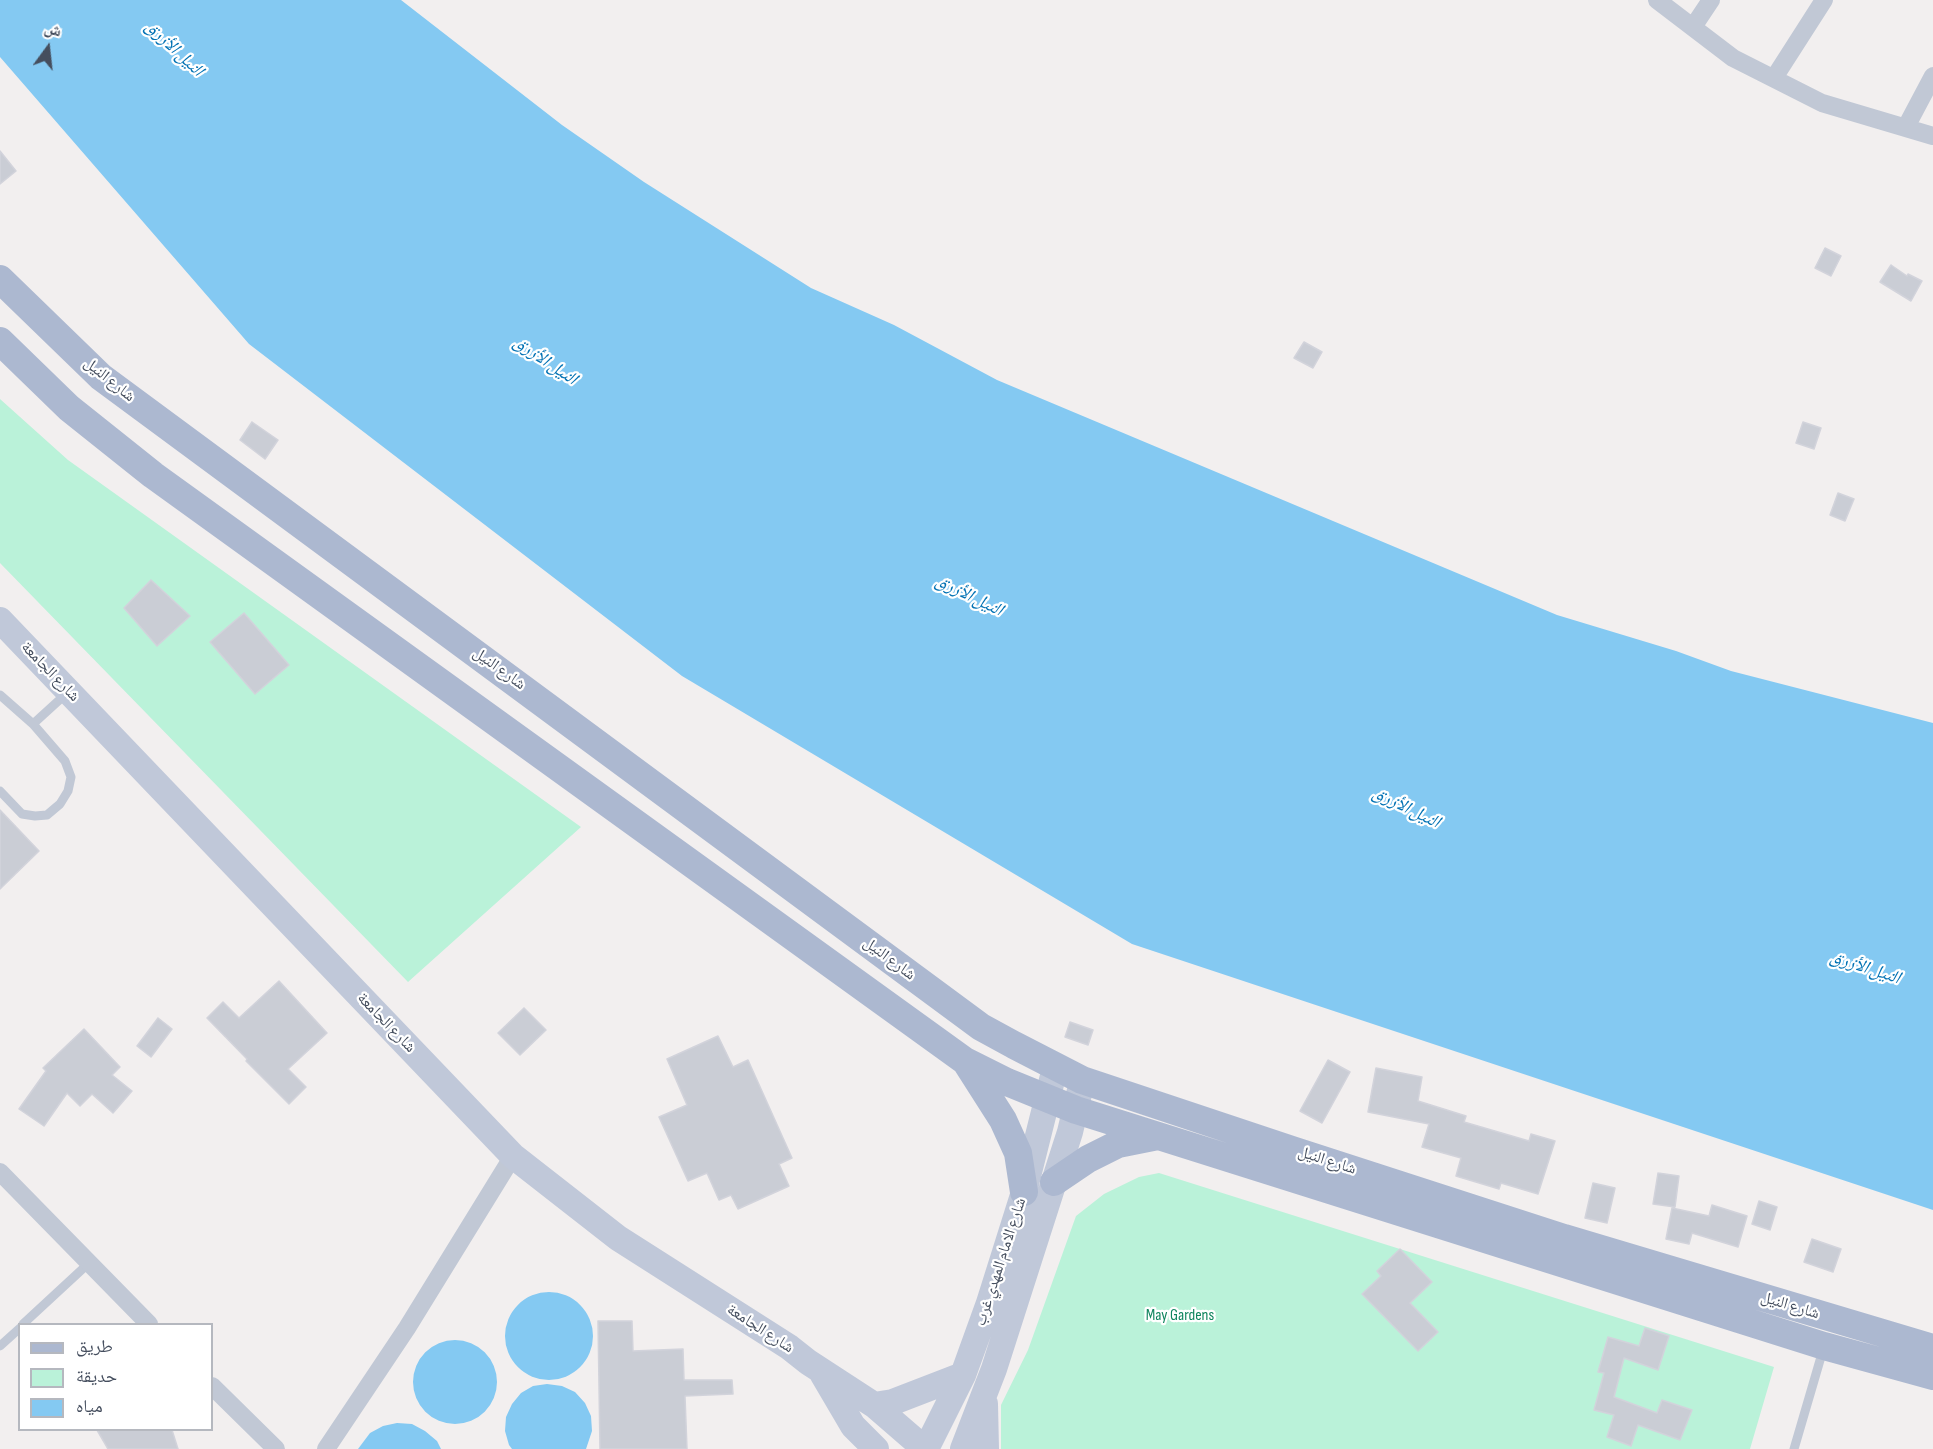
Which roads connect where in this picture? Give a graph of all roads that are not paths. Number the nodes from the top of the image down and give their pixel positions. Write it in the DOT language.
graph roads {
  1 [pos="1657,0"];
  2 [pos="1711,0"];
  3 [pos="1824,0"];
  4 [pos="1693,27"];
  5 [pos="1933,76"];
  6 [pos="1774,78"];
  7 [pos="1906,127"];
  8 [pos="1933,136"];
  9 [pos="0,279"];
  10 [pos="0,341"];
  11 [pos="0,620"];
  12 [pos="69,692"];
  13 [pos="0,695"];
  14 [pos="33,724"];
  15 [pos="0,791"];
  16 [pos="797,890"];
  17 [pos="775,924"];
  18 [pos="965,1061"];
  19 [pos="1055,1068"];
  20 [pos="1082,1080"];
  21 [pos="1048,1099"];
  22 [pos="1076,1110"];
  23 [pos="1159,1136"];
  24 [pos="1292,1150"];
  25 [pos="513,1156"];
  26 [pos="0,1172"];
  27 [pos="1286,1178"];
  28 [pos="1054,1182"];
  29 [pos="1023,1192"];
  30 [pos="88,1263"];
  31 [pos="24,1323"];
  32 [pos="149,1323"];
  33 [pos="18,1330"];
  34 [pos="1825,1332"];
  35 [pos="0,1346"];
  36 [pos="1933,1348"];
  37 [pos="819,1370"];
  38 [pos="963,1375"];
  39 [pos="1933,1376"];
  40 [pos="213,1387"];
  41 [pos="984,1398"];
  42 [pos="874,1405"];
  43 [pos="276,1449"];
  44 [pos="326,1449"];
  45 [pos="876,1449"];
  46 [pos="926,1449"];
  47 [pos="963,1449"];
  48 [pos="986,1449"];
  49 [pos="1794,1449"];
  1 -- 4 [label="street"];
  2 -- 4 [label="street"];
  3 -- 6 [label="street"];
  4 -- 6 [label="street"];
  5 -- 7 [label="street"];
  6 -- 7 [label="street"];
  7 -- 8 [label="street"];
  9 -- 16 [label="main road, شارع النيل"];
  10 -- 17 [label="main road, شارع النيل"];
  11 -- 12 [label="main road, شارع الجامعة"];
  12 -- 14 [label="lane"];
  12 -- 25 [label="main road, شارع الجامعة"];
  13 -- 14 [label="lane"];
  14 -- 15 [label="lane"];
  16 -- 17 [label="main road"];
  16 -- 19 [label="main road, شارع النيل"];
  17 -- 18 [label="main road, شارع النيل"];
  18 -- 21 [label="main road, شارع النيل"];
  18 -- 29 [label="main road"];
  19 -- 20 [label="main road, شارع النيل"];
  19 -- 21 [label="main road, شارع الامام المهدي غرب"];
  20 -- 22 [label="main road, شارع الامام المهدي غرب"];
  20 -- 24 [label="main road, شارع النيل"];
  21 -- 22 [label="main road, شارع النيل"];
  21 -- 29 [label="main road, شارع الامام المهدي غرب"];
  22 -- 23 [label="main road, شارع النيل"];
  22 -- 28 [label="main road, شارع الامام المهدي غرب"];
  23 -- 27 [label="main road, شارع النيل"];
  23 -- 28 [label="main road"];
  24 -- 27 [label="main road"];
  24 -- 34 [label="main road, شارع النيل"];
  25 -- 37 [label="main road, شارع الجامعة"];
  25 -- 44 [label="street"];
  26 -- 30 [label="street"];
  27 -- 34 [label="main road, شارع النيل"];
  28 -- 41 [label="main road, شارع الامام المهدي غرب"];
  29 -- 38 [label="main road, شارع الامام المهدي غرب"];
  30 -- 31 [label="lane"];
  30 -- 32 [label="street"];
  33 -- 35 [label="lane"];
  34 -- 36 [label="main road, شارع النيل"];
  34 -- 39 [label="main road, شارع النيل"];
  34 -- 49 [label="lane"];
  37 -- 42 [label="main road, شارع الجامعة"];
  37 -- 45 [label="main road, شارع الجامعة"];
  38 -- 42 [label="main road"];
  38 -- 46 [label="main road, شارع الامام المهدي غرب"];
  40 -- 43 [label="street"];
  41 -- 47 [label="main road, شارع الامام المهدي غرب"];
  41 -- 48 [label="main road"];
  42 -- 46 [label="main road, شارع الجامعة"];
}
